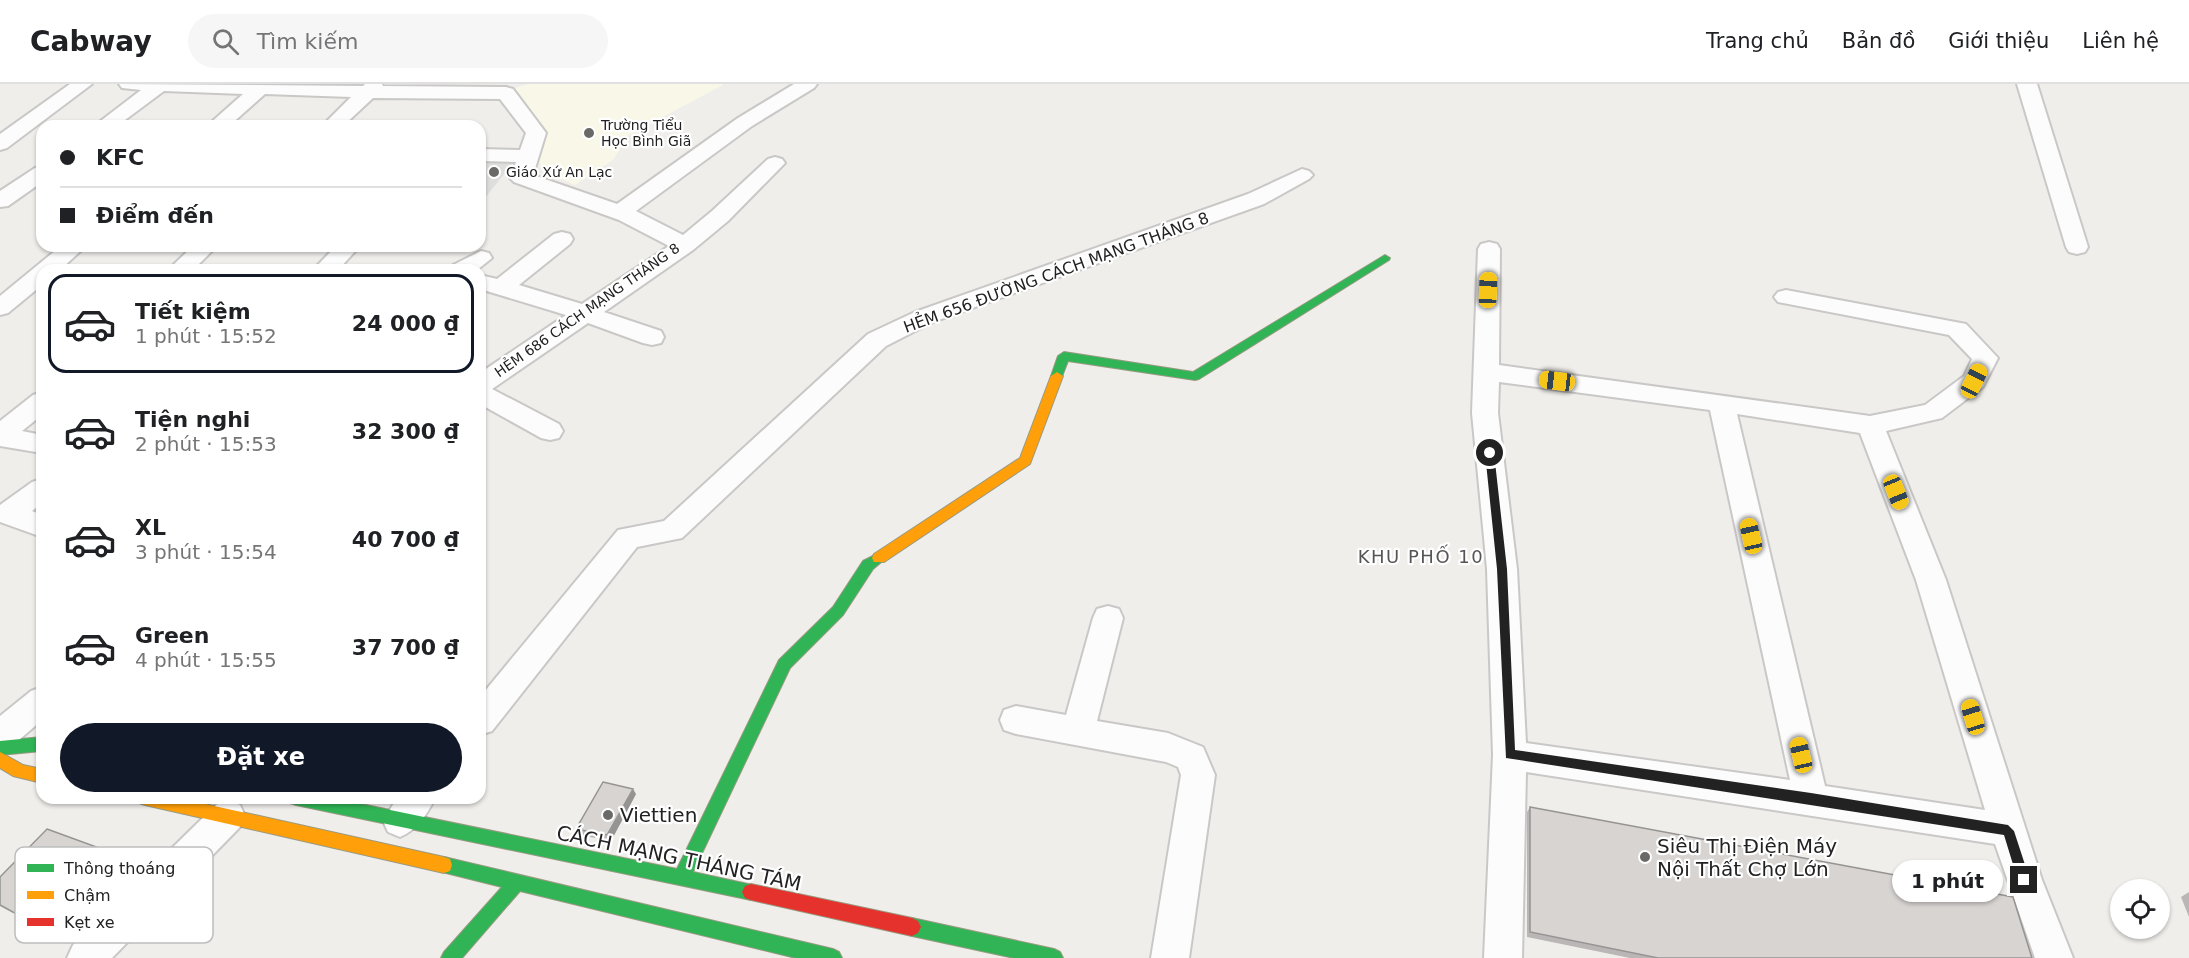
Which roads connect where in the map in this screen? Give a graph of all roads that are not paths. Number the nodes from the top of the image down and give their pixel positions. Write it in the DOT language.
graph roads {
  1 [pos="82,84"];
  2 [pos="129,84"];
  3 [pos="807,84"];
  4 [pos="2027,84"];
  5 [pos="160,85"];
  6 [pos="263,86"];
  7 [pos="371,88"];
  8 [pos="501,88"];
  9 [pos="112,120"];
  10 [pos="224,120"];
  11 [pos="338,120"];
  12 [pos="0,144"];
  13 [pos="486,155"];
  14 [pos="528,156"];
  15 [pos="775,163"];
  16 [pos="1302,175"];
  17 [pos="36,176"];
  18 [pos="0,201"];
  19 [pos="620,213"];
  20 [pos="562,238"];
  21 [pos="684,245"];
  22 [pos="2077,247"];
  23 [pos="1489,249"];
  24 [pos="68,252"];
  25 [pos="200,252"];
  26 [pos="343,252"];
  27 [pos="1385,258"];
  28 [pos="53,264"];
  29 [pos="186,264"];
  30 [pos="331,264"];
  31 [pos="36,278"];
  32 [pos="491,285"];
  33 [pos="1786,297"];
  34 [pos="0,308"];
  35 [pos="585,313"];
  36 [pos="652,337"];
  37 [pos="1486,372"];
  38 [pos="486,381"];
  39 [pos="486,396"];
  40 [pos="1721,403"];
  41 [pos="36,406"];
  42 [pos="1870,425"];
  43 [pos="550,431"];
  44 [pos="0,436"];
  45 [pos="36,443"];
  46 [pos="36,493"];
  47 [pos="36,524"];
  48 [pos="1108,618"];
  49 [pos="36,706"];
  50 [pos="486,715"];
  51 [pos="1016,720"];
  52 [pos="1078,731"];
  53 [pos="0,736"];
  54 [pos="36,745"];
  55 [pos="0,748"];
  56 [pos="1510,755"];
  57 [pos="0,759"];
  58 [pos="36,775"];
  59 [pos="1811,799"];
  60 [pos="173,804"];
  61 [pos="352,804"];
  62 [pos="409,810"];
  63 [pos="228,816"];
  64 [pos="2008,831"];
  65 [pos="197,847"];
  66 [pos="682,877"];
  67 [pos="518,882"];
  68 [pos="101,943"];
  69 [pos="86,958"];
  70 [pos="450,958"];
  71 [pos="833,958"];
  72 [pos="1054,958"];
  73 [pos="1170,958"];
  74 [pos="1503,958"];
  75 [pos="2054,958"];
  1 -- 12 [label="street"];
  2 -- 5 [label="street"];
  3 -- 19 [label="street"];
  4 -- 22 [label="street"];
  5 -- 6 [label="street"];
  5 -- 9 [label="street"];
  6 -- 7 [label="street"];
  6 -- 10 [label="street"];
  7 -- 8 [label="street"];
  7 -- 11 [label="street"];
  8 -- 14 [label="street, HẺM 686 CÁCH MẠNG THÁNG 8"];
  13 -- 14 [label="street"];
  14 -- 19 [label="street, HẺM 686 CÁCH MẠNG THÁNG 8"];
  15 -- 21 [label="street"];
  16 -- 50 [label="street, HẺM 656 ĐƯỜNG CÁCH MẠNG THÁNG 8"];
  17 -- 18 [label="street"];
  19 -- 21 [label="street, HẺM 686 CÁCH MẠNG THÁNG 8"];
  20 -- 32 [label="street"];
  21 -- 35 [label="street, HẺM 686 CÁCH MẠNG THÁNG 8"];
  23 -- 37 [label="street"];
  24 -- 28 [label="street"];
  25 -- 29 [label="street"];
  26 -- 30 [label="street"];
  27 -- 66 [label="main road"];
  31 -- 34 [label="street"];
  32 -- 35 [label="street"];
  33 -- 42 [label="street"];
  35 -- 36 [label="street"];
  35 -- 38 [label="street, HẺM 686 CÁCH MẠNG THÁNG 8"];
  37 -- 40 [label="street"];
  37 -- 56 [label="street"];
  39 -- 43 [label="street"];
  40 -- 42 [label="street"];
  40 -- 59 [label="street"];
  41 -- 44 [label="street"];
  42 -- 64 [label="street"];
  44 -- 45 [label="street"];
  46 -- 47 [label="street"];
  48 -- 52 [label="street"];
  49 -- 53 [label="street"];
  51 -- 52 [label="street"];
  52 -- 73 [label="street"];
  54 -- 55 [label="main road"];
  56 -- 59 [label="street"];
  56 -- 74 [label="street"];
  57 -- 58 [label="main road"];
  59 -- 64 [label="street"];
  60 -- 63 [label="main road"];
  61 -- 62 [label="main road, CÁCH MẠNG THÁNG TÁM"];
  62 -- 66 [label="main road, CÁCH MẠNG THÁNG TÁM"];
  63 -- 65 [label="street"];
  63 -- 67 [label="main road"];
  64 -- 75 [label="street"];
  66 -- 72 [label="main road, CÁCH MẠNG THÁNG TÁM"];
  67 -- 70 [label="main road"];
  67 -- 71 [label="main road"];
  68 -- 69 [label="street"];
}
